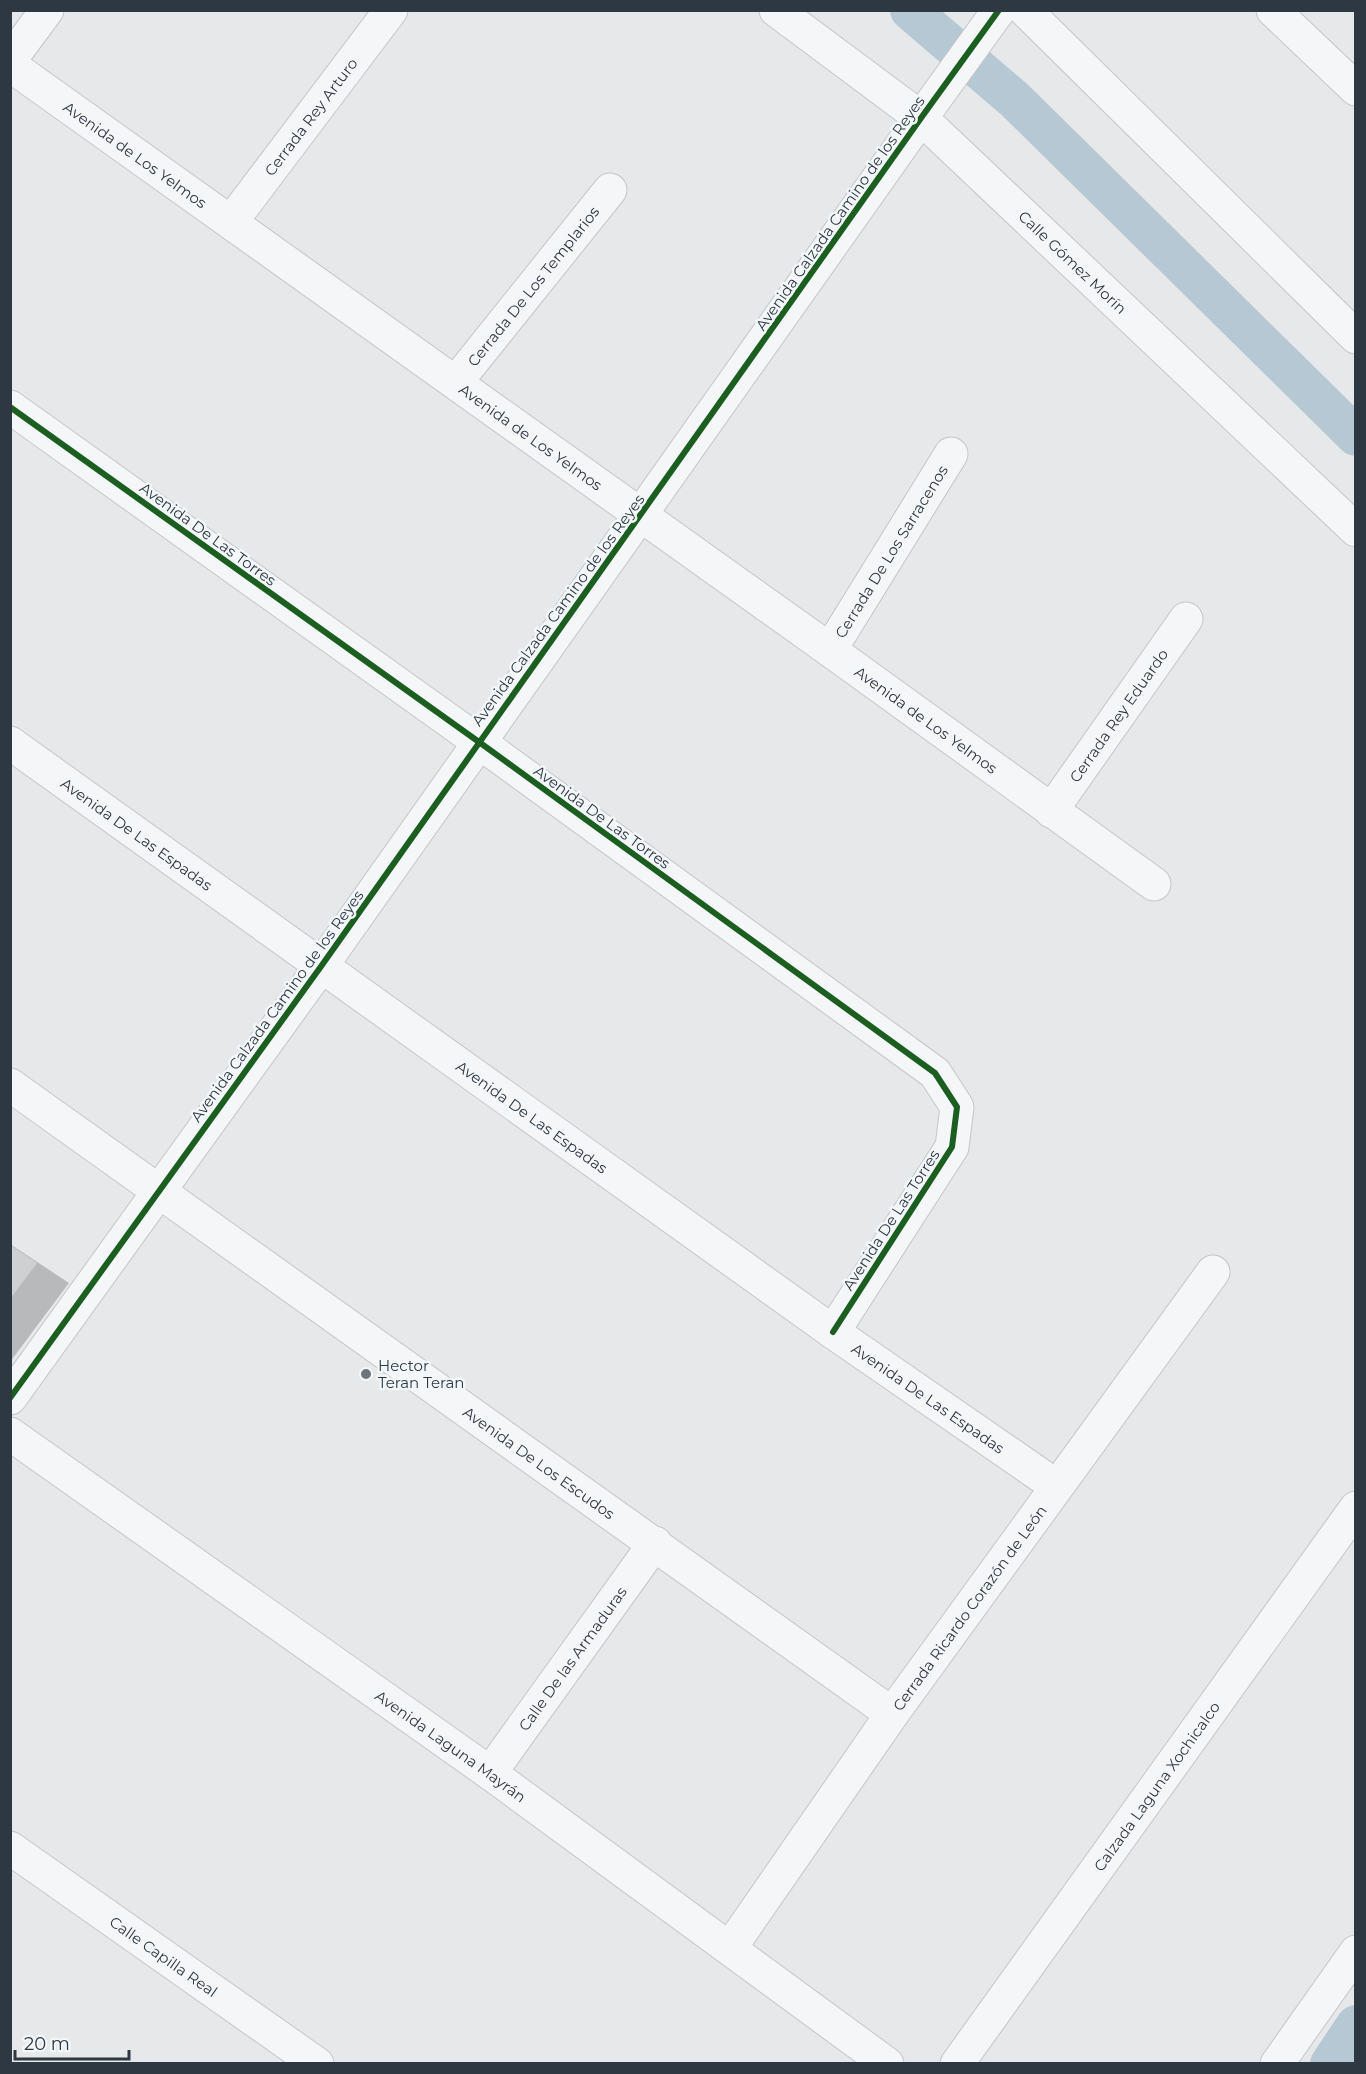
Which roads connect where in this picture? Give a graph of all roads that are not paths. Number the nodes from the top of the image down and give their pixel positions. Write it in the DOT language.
graph roads {
  1 [pos="47,10"];
  2 [pos="391,10"];
  3 [pos="776,10"];
  4 [pos="1273,10"];
  5 [pos="1007,12"];
  6 [pos="10,60"];
  7 [pos="10,65"];
  8 [pos="1356,89"];
  9 [pos="927,109"];
  10 [pos="610,190"];
  11 [pos="231,222"];
  12 [pos="1356,337"];
  13 [pos="456,382"];
  14 [pos="10,407"];
  15 [pos="951,454"];
  16 [pos="640,516"];
  17 [pos="1356,530"];
  18 [pos="1186,619"];
  19 [pos="830,650"];
  20 [pos="478,742"];
  21 [pos="10,743"];
  22 [pos="1051,811"];
  23 [pos="1154,884"];
  24 [pos="322,965"];
  25 [pos="10,1085"];
  26 [pos="159,1191"];
  27 [pos="1213,1272"];
  28 [pos="833,1332"];
  29 [pos="10,1398"];
  30 [pos="10,1434"];
  31 [pos="1056,1486"];
  32 [pos="1356,1508"];
  33 [pos="655,1543"];
  34 [pos="892,1714"];
  35 [pos="490,1773"];
  36 [pos="10,1848"];
  37 [pos="730,1948"];
  38 [pos="1356,1952"];
  39 [pos="317,2064"];
  40 [pos="887,2064"];
  41 [pos="957,2064"];
  42 [pos="1277,2064"];
  1 -- 6 [label="street"];
  2 -- 11 [label="street, Cerrada Rey Arturo"];
  3 -- 9 [label="street, Calle Gómez Morín"];
  4 -- 8 [label="street"];
  5 -- 9 [label="street, Avenida Calzada Camino de los Reyes"];
  5 -- 12 [label="street"];
  7 -- 11 [label="street, Avenida de Los Yelmos"];
  9 -- 16 [label="street, Avenida Calzada Camino de los Reyes"];
  9 -- 17 [label="street, Calle Gómez Morín"];
  10 -- 13 [label="street, Cerrada De Los Templarios"];
  11 -- 13 [label="street, Avenida de Los Yelmos"];
  13 -- 16 [label="street, Avenida de Los Yelmos"];
  14 -- 20 [label="street, Avenida De Las Torres"];
  15 -- 19 [label="street, Cerrada De Los Sarracenos"];
  16 -- 19 [label="street, Avenida de Los Yelmos"];
  16 -- 20 [label="street, Avenida Calzada Camino de los Reyes"];
  18 -- 22 [label="street, Cerrada Rey Eduardo"];
  19 -- 22 [label="street, Avenida de Los Yelmos"];
  20 -- 24 [label="street, Avenida Calzada Camino de los Reyes"];
  20 -- 28 [label="street, Avenida De Las Torres"];
  21 -- 24 [label="street, Avenida De Las Espadas"];
  22 -- 23 [label="street, Avenida de Los Yelmos"];
  24 -- 26 [label="street, Avenida Calzada Camino de los Reyes"];
  24 -- 28 [label="street, Avenida De Las Espadas"];
  25 -- 26 [label="street, Avenida De Los Escudos"];
  26 -- 29 [label="street, Avenida Calzada Camino de los Reyes"];
  26 -- 33 [label="street, Avenida De Los Escudos"];
  27 -- 31 [label="street, Cerrada Ricardo Corazón de León"];
  28 -- 31 [label="street, Avenida De Las Espadas"];
  30 -- 35 [label="street, Avenida Laguna Mayrán"];
  31 -- 34 [label="street, Cerrada Ricardo Corazón de León"];
  32 -- 41 [label="street, Calzada Laguna Xochicalco"];
  33 -- 34 [label="street, Avenida De Los Escudos"];
  33 -- 35 [label="street, Calle De las Armaduras"];
  34 -- 37 [label="street, Cerrada Ricardo Corazón de León"];
  35 -- 37 [label="street, Avenida Laguna Mayrán"];
  36 -- 39 [label="street, Calle Capilla Real"];
  37 -- 40 [label="street, Avenida Laguna Mayrán"];
  38 -- 42 [label="street"];
}
